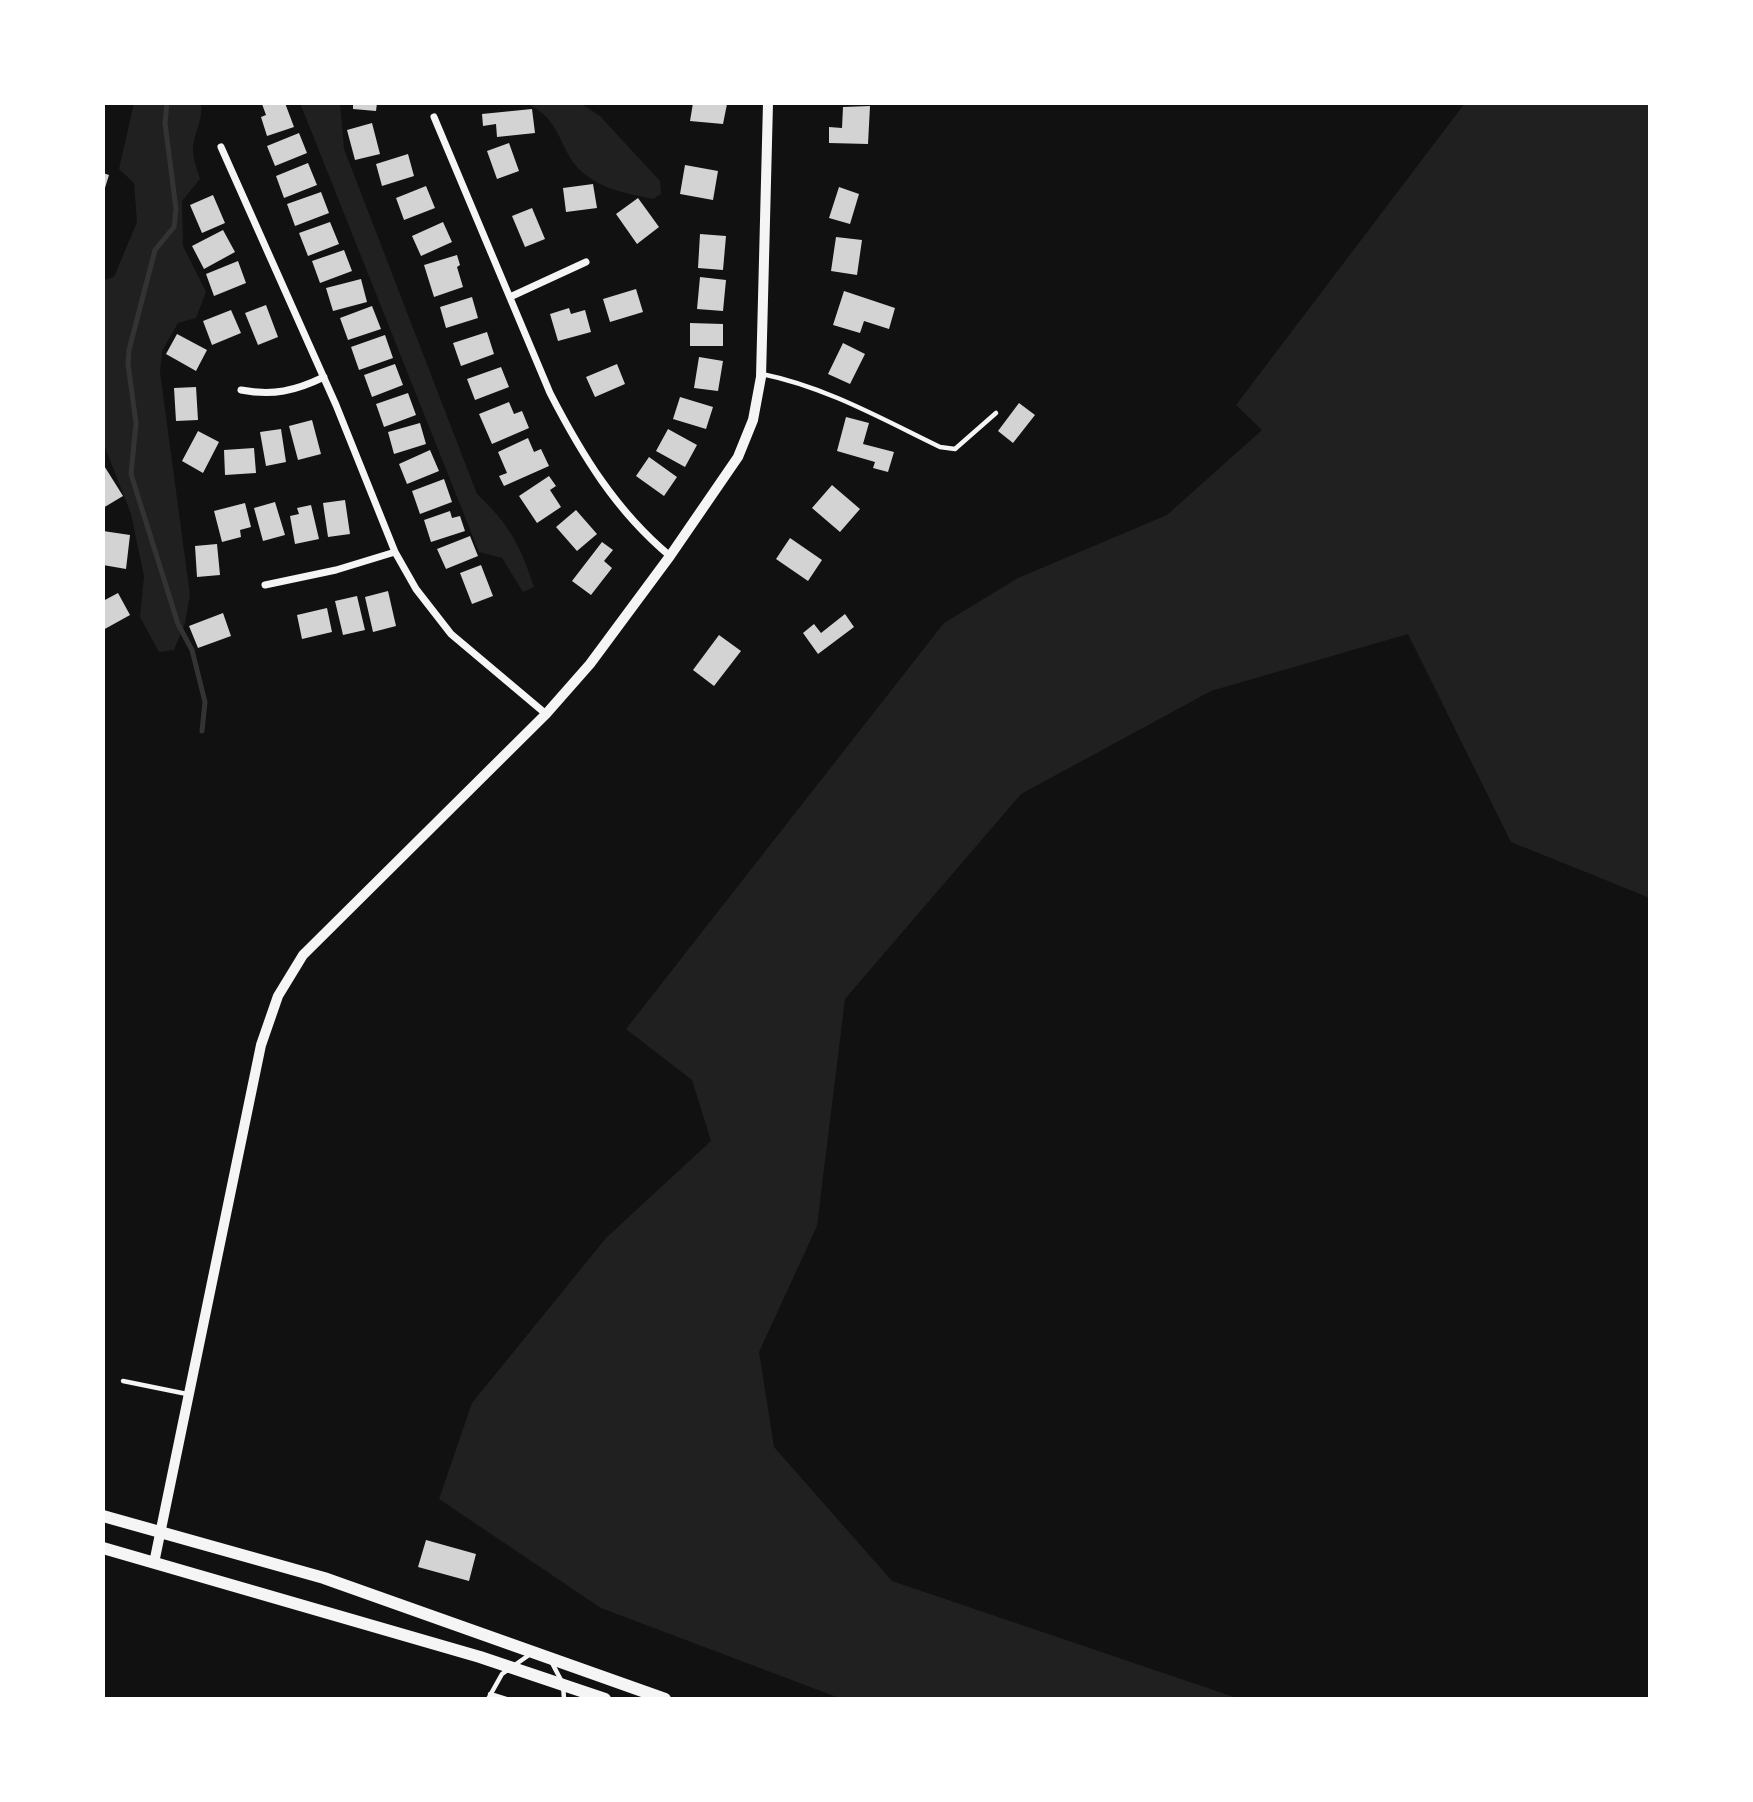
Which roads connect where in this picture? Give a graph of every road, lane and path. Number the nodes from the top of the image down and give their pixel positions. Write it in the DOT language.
graph roads {
  1 [pos="768,103"];
  2 [pos="434,117"];
  3 [pos="221,147"];
  4 [pos="586,262"];
  5 [pos="510,297"];
  6 [pos="761,374"];
  7 [pos="324,377"];
  8 [pos="241,390"];
  9 [pos="996,413"];
  10 [pos="395,552"];
  11 [pos="670,556"];
  12 [pos="265,585"];
  13 [pos="546,714"];
  14 [pos="123,1381"];
  15 [pos="190,1395"];
  16 [pos="103,1516"];
  17 [pos="162,1534"];
  18 [pos="103,1548"];
  19 [pos="155,1563"];
  20 [pos="532,1651"];
  21 [pos="550,1657"];
  22 [pos="510,1667"];
  23 [pos="563,1684"];
  24 [pos="489,1696"];
  25 [pos="506,1699"];
  26 [pos="564,1699"];
  27 [pos="605,1699"];
  28 [pos="665,1699"];
  1 -- 6 [label="street"];
  2 -- 5 [label="street"];
  3 -- 7 [label="street"];
  4 -- 5 [label="street"];
  5 -- 11 [label="street"];
  6 -- 9 [label="lane"];
  6 -- 11 [label="street"];
  7 -- 8 [label="street"];
  7 -- 10 [label="street"];
  10 -- 12 [label="street"];
  10 -- 13 [label="street"];
  11 -- 13 [label="street"];
  13 -- 15 [label="street"];
  14 -- 15 [label="lane"];
  15 -- 17 [label="street"];
  16 -- 17 [label="main road"];
  17 -- 19 [label="street"];
  17 -- 20 [label="main road"];
  18 -- 19 [label="main road"];
  19 -- 22 [label="main road"];
  20 -- 21 [label="main road"];
  20 -- 22 [label="lane"];
  21 -- 23 [label="lane"];
  21 -- 28 [label="main road"];
  22 -- 23 [label="main road"];
  22 -- 24 [label="lane"];
  23 -- 26 [label="lane"];
  23 -- 27 [label="main road"];
  24 -- 25 [label="lane"];
}
